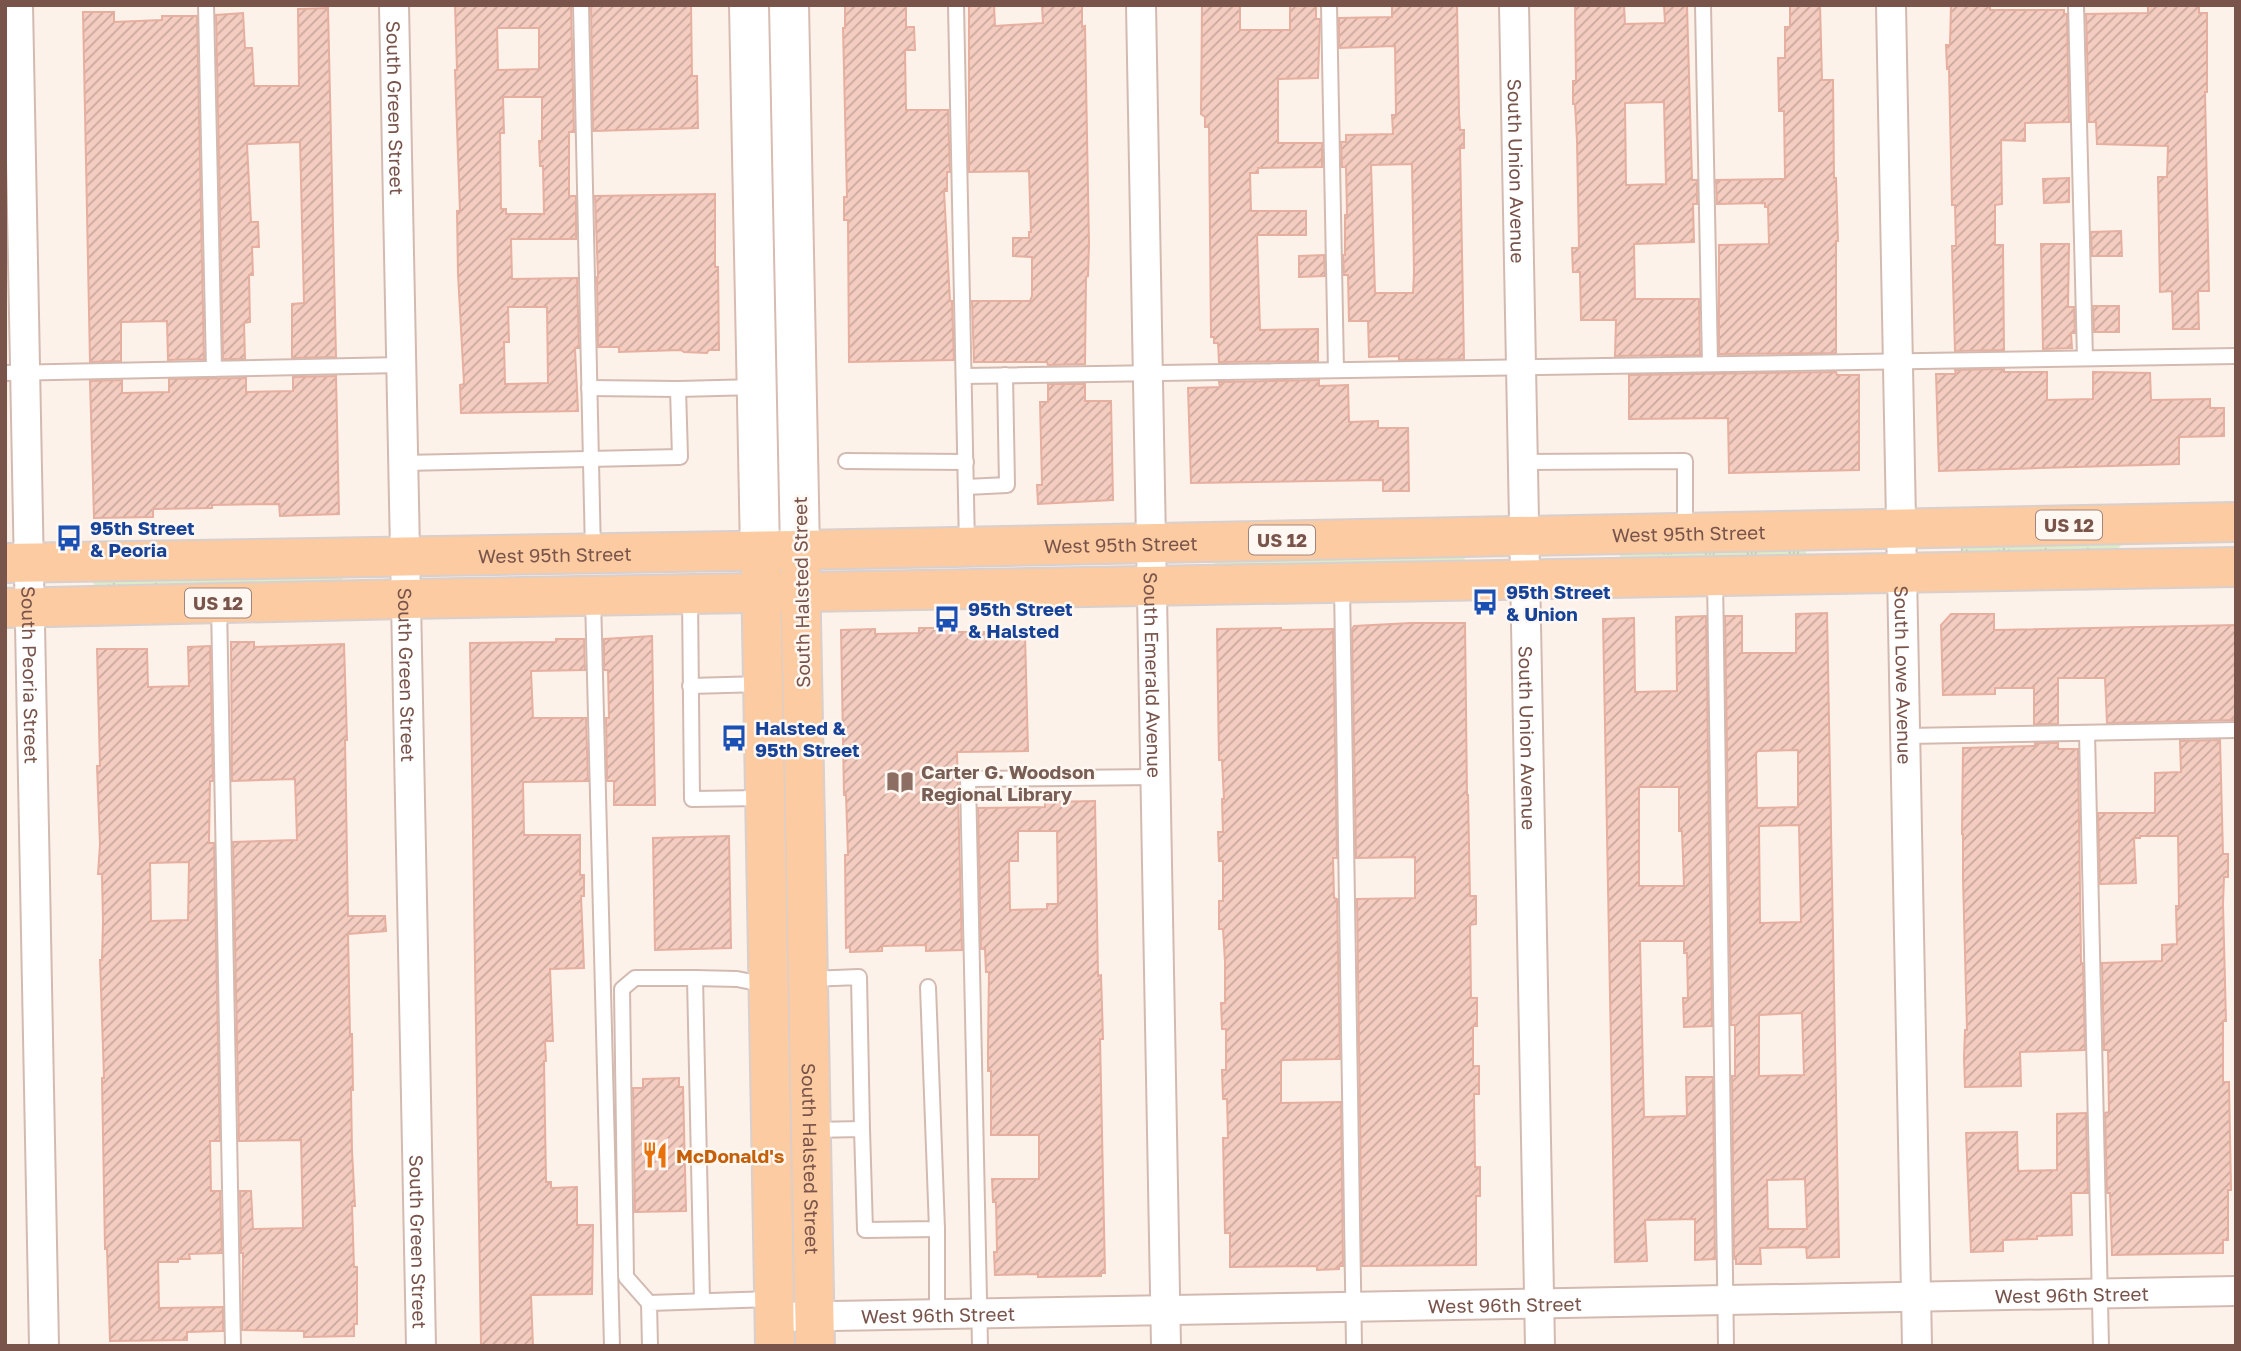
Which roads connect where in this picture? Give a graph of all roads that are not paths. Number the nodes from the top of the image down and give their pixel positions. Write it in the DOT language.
graph roads {
  1 [pos="18,5"];
  2 [pos="206,5"];
  3 [pos="394,5"];
  4 [pos="581,5"];
  5 [pos="749,5"];
  6 [pos="789,5"];
  7 [pos="956,5"];
  8 [pos="1141,5"];
  9 [pos="1329,5"];
  10 [pos="1514,5"];
  11 [pos="1703,5"];
  12 [pos="1891,5"];
  13 [pos="2076,5"];
  14 [pos="2236,356"];
  15 [pos="2085,358"];
  16 [pos="1899,361"];
  17 [pos="1710,364"];
  18 [pos="401,365"];
  19 [pos="1521,367"];
  20 [pos="214,369"];
  21 [pos="1336,370"];
  22 [pos="15,373"];
  23 [pos="1148,373"];
  24 [pos="1005,375"];
  25 [pos="964,376"];
  26 [pos="757,387"];
  27 [pos="589,388"];
  28 [pos="678,389"];
  29 [pos="591,459"];
  30 [pos="846,461"];
  31 [pos="966,462"];
  32 [pos="1524,462"];
  33 [pos="403,464"];
  34 [pos="966,486"];
  35 [pos="2236,522"];
  36 [pos="1903,528"];
  37 [pos="1685,532"];
  38 [pos="1525,536"];
  39 [pos="1152,542"];
  40 [pos="967,546"];
  41 [pos="800,550"];
  42 [pos="760,551"];
  43 [pos="593,553"];
  44 [pos="405,556"];
  45 [pos="17,563"];
  46 [pos="2236,567"];
  47 [pos="1904,574"];
  48 [pos="1715,577"];
  49 [pos="1526,579"];
  50 [pos="1342,583"];
  51 [pos="1153,587"];
  52 [pos="801,593"];
  53 [pos="761,594"];
  54 [pos="690,595"];
  55 [pos="593,596"];
  56 [pos="406,599"];
  57 [pos="219,603"];
  58 [pos="18,608"];
  59 [pos="763,684"];
  60 [pos="690,686"];
  61 [pos="2236,730"];
  62 [pos="2087,733"];
  63 [pos="1906,736"];
  64 [pos="1155,777"];
  65 [pos="765,798"];
  66 [pos="695,978"];
  67 [pos="808,979"];
  68 [pos="769,985"];
  69 [pos="928,987"];
  70 [pos="862,1129"];
  71 [pos="811,1130"];
  72 [pos="937,1229"];
  73 [pos="2236,1291"];
  74 [pos="2100,1293"];
  75 [pos="1916,1297"];
  76 [pos="1725,1300"];
  77 [pos="702,1301"];
  78 [pos="649,1303"];
  79 [pos="1540,1303"];
  80 [pos="1353,1307"];
  81 [pos="1165,1310"];
  82 [pos="979,1313"];
  83 [pos="937,1314"];
  84 [pos="775,1320"];
  85 [pos="815,1331"];
  86 [pos="44,1346"];
  87 [pos="233,1346"];
  88 [pos="421,1346"];
  89 [pos="612,1346"];
  90 [pos="649,1346"];
  91 [pos="980,1346"];
  92 [pos="1166,1346"];
  93 [pos="1354,1346"];
  94 [pos="1540,1346"];
  95 [pos="1726,1346"];
  96 [pos="1917,1346"];
  97 [pos="2101,1346"];
  1 -- 22 [label="street, South Peoria Street"];
  2 -- 20 [label="lane"];
  3 -- 18 [label="street, South Green Street"];
  4 -- 27 [label="lane"];
  5 -- 26 [label="main road, South Halsted Street"];
  6 -- 41 [label="main road, South Halsted Street"];
  7 -- 25 [label="lane"];
  8 -- 23 [label="street, South Emerald Avenue"];
  9 -- 21 [label="lane"];
  10 -- 19 [label="street, South Union Avenue"];
  11 -- 17 [label="lane"];
  12 -- 16 [label="street, South Lowe Avenue"];
  13 -- 15 [label="lane"];
  14 -- 15 [label="lane"];
  15 -- 16 [label="lane"];
  16 -- 17 [label="lane"];
  16 -- 36 [label="street, South Lowe Avenue"];
  17 -- 19 [label="lane"];
  18 -- 20 [label="lane"];
  18 -- 33 [label="street, South Green Street"];
  19 -- 21 [label="lane"];
  19 -- 32 [label="street, South Union Avenue"];
  20 -- 22 [label="lane"];
  21 -- 23 [label="lane"];
  22 -- 45 [label="street, South Peoria Street"];
  23 -- 24 [label="lane"];
  23 -- 39 [label="street, South Emerald Avenue"];
  24 -- 25 [label="lane"];
  24 -- 34 [label="lane"];
  25 -- 31 [label="lane"];
  26 -- 28 [label="lane"];
  26 -- 42 [label="main road, South Halsted Street"];
  27 -- 28 [label="lane"];
  27 -- 29 [label="lane"];
  28 -- 29 [label="lane"];
  29 -- 33 [label="lane"];
  29 -- 43 [label="lane"];
  30 -- 31 [label="lane"];
  31 -- 34 [label="lane"];
  32 -- 37 [label="lane"];
  32 -- 38 [label="street, South Union Avenue"];
  33 -- 44 [label="street, South Green Street"];
  34 -- 40 [label="lane"];
  35 -- 36 [label="main road, West 95th Street / US 12"];
  36 -- 37 [label="main road, West 95th Street / US 12"];
  36 -- 47 [label="street, South Lowe Avenue"];
  37 -- 38 [label="main road, West 95th Street / US 12"];
  38 -- 39 [label="main road, West 95th Street / US 12"];
  38 -- 49 [label="street, South Union Avenue"];
  39 -- 40 [label="main road, West 95th Street / US 12"];
  39 -- 51 [label="street, South Emerald Avenue"];
  40 -- 41 [label="main road, West 95th Street / US 12"];
  41 -- 42 [label="main road, West 95th Street / US 12"];
  41 -- 52 [label="main road, South Halsted Street"];
  42 -- 43 [label="main road, West 95th Street / US 12"];
  42 -- 53 [label="main road, South Halsted Street"];
  43 -- 44 [label="main road, West 95th Street / US 12"];
  44 -- 45 [label="main road, West 95th Street / US 12"];
  44 -- 56 [label="street, South Green Street"];
  45 -- 58 [label="street, South Peoria Street"];
  46 -- 47 [label="main road, US 12"];
  47 -- 48 [label="main road, US 12"];
  47 -- 63 [label="street, South Lowe Avenue"];
  48 -- 49 [label="main road, US 12"];
  48 -- 76 [label="lane"];
  49 -- 50 [label="main road, US 12"];
  49 -- 79 [label="street, South Union Avenue"];
  50 -- 51 [label="main road, US 12"];
  50 -- 80 [label="lane"];
  51 -- 52 [label="main road, US 12"];
  51 -- 64 [label="street, South Emerald Avenue"];
  52 -- 53 [label="main road, US 12"];
  52 -- 67 [label="main road, South Halsted Street"];
  53 -- 54 [label="main road, US 12"];
  53 -- 59 [label="main road, South Halsted Street"];
  54 -- 55 [label="main road, US 12"];
  54 -- 60 [label="lane"];
  55 -- 56 [label="main road, US 12"];
  55 -- 89 [label="lane"];
  56 -- 57 [label="main road, US 12"];
  56 -- 88 [label="street, South Green Street"];
  57 -- 58 [label="main road, US 12"];
  57 -- 87 [label="lane"];
  58 -- 86 [label="street, South Peoria Street"];
  59 -- 60 [label="lane"];
  59 -- 65 [label="main road, South Halsted Street"];
  60 -- 65 [label="lane"];
  61 -- 62 [label="lane"];
  62 -- 63 [label="lane"];
  62 -- 74 [label="lane"];
  63 -- 75 [label="street, South Lowe Avenue"];
  64 -- 81 [label="street, South Emerald Avenue"];
  64 -- 82 [label="lane"];
  65 -- 68 [label="main road, South Halsted Street"];
  66 -- 68 [label="lane"];
  66 -- 77 [label="lane"];
  66 -- 78 [label="lane"];
  67 -- 70 [label="lane"];
  67 -- 71 [label="main road, South Halsted Street"];
  68 -- 84 [label="main road, South Halsted Street"];
  69 -- 72 [label="lane"];
  70 -- 71 [label="lane"];
  70 -- 72 [label="lane"];
  71 -- 85 [label="main road, South Halsted Street"];
  72 -- 83 [label="lane"];
  73 -- 74 [label="street, West 96th Street"];
  74 -- 75 [label="street, West 96th Street"];
  74 -- 97 [label="lane"];
  75 -- 76 [label="street, West 96th Street"];
  75 -- 96 [label="street, South Lowe Avenue"];
  76 -- 79 [label="street, West 96th Street"];
  76 -- 95 [label="lane"];
  77 -- 78 [label="lane"];
  77 -- 84 [label="lane"];
  78 -- 90 [label="lane"];
  79 -- 80 [label="street, West 96th Street"];
  79 -- 94 [label="street, South Union Avenue"];
  80 -- 81 [label="street, West 96th Street"];
  80 -- 93 [label="lane"];
  81 -- 82 [label="street, West 96th Street"];
  81 -- 92 [label="street, South Emerald Avenue"];
  82 -- 83 [label="street, West 96th Street"];
  82 -- 91 [label="lane"];
  83 -- 85 [label="street, West 96th Street"];
  84 -- 85 [label="street, West 96th Street"];
}
